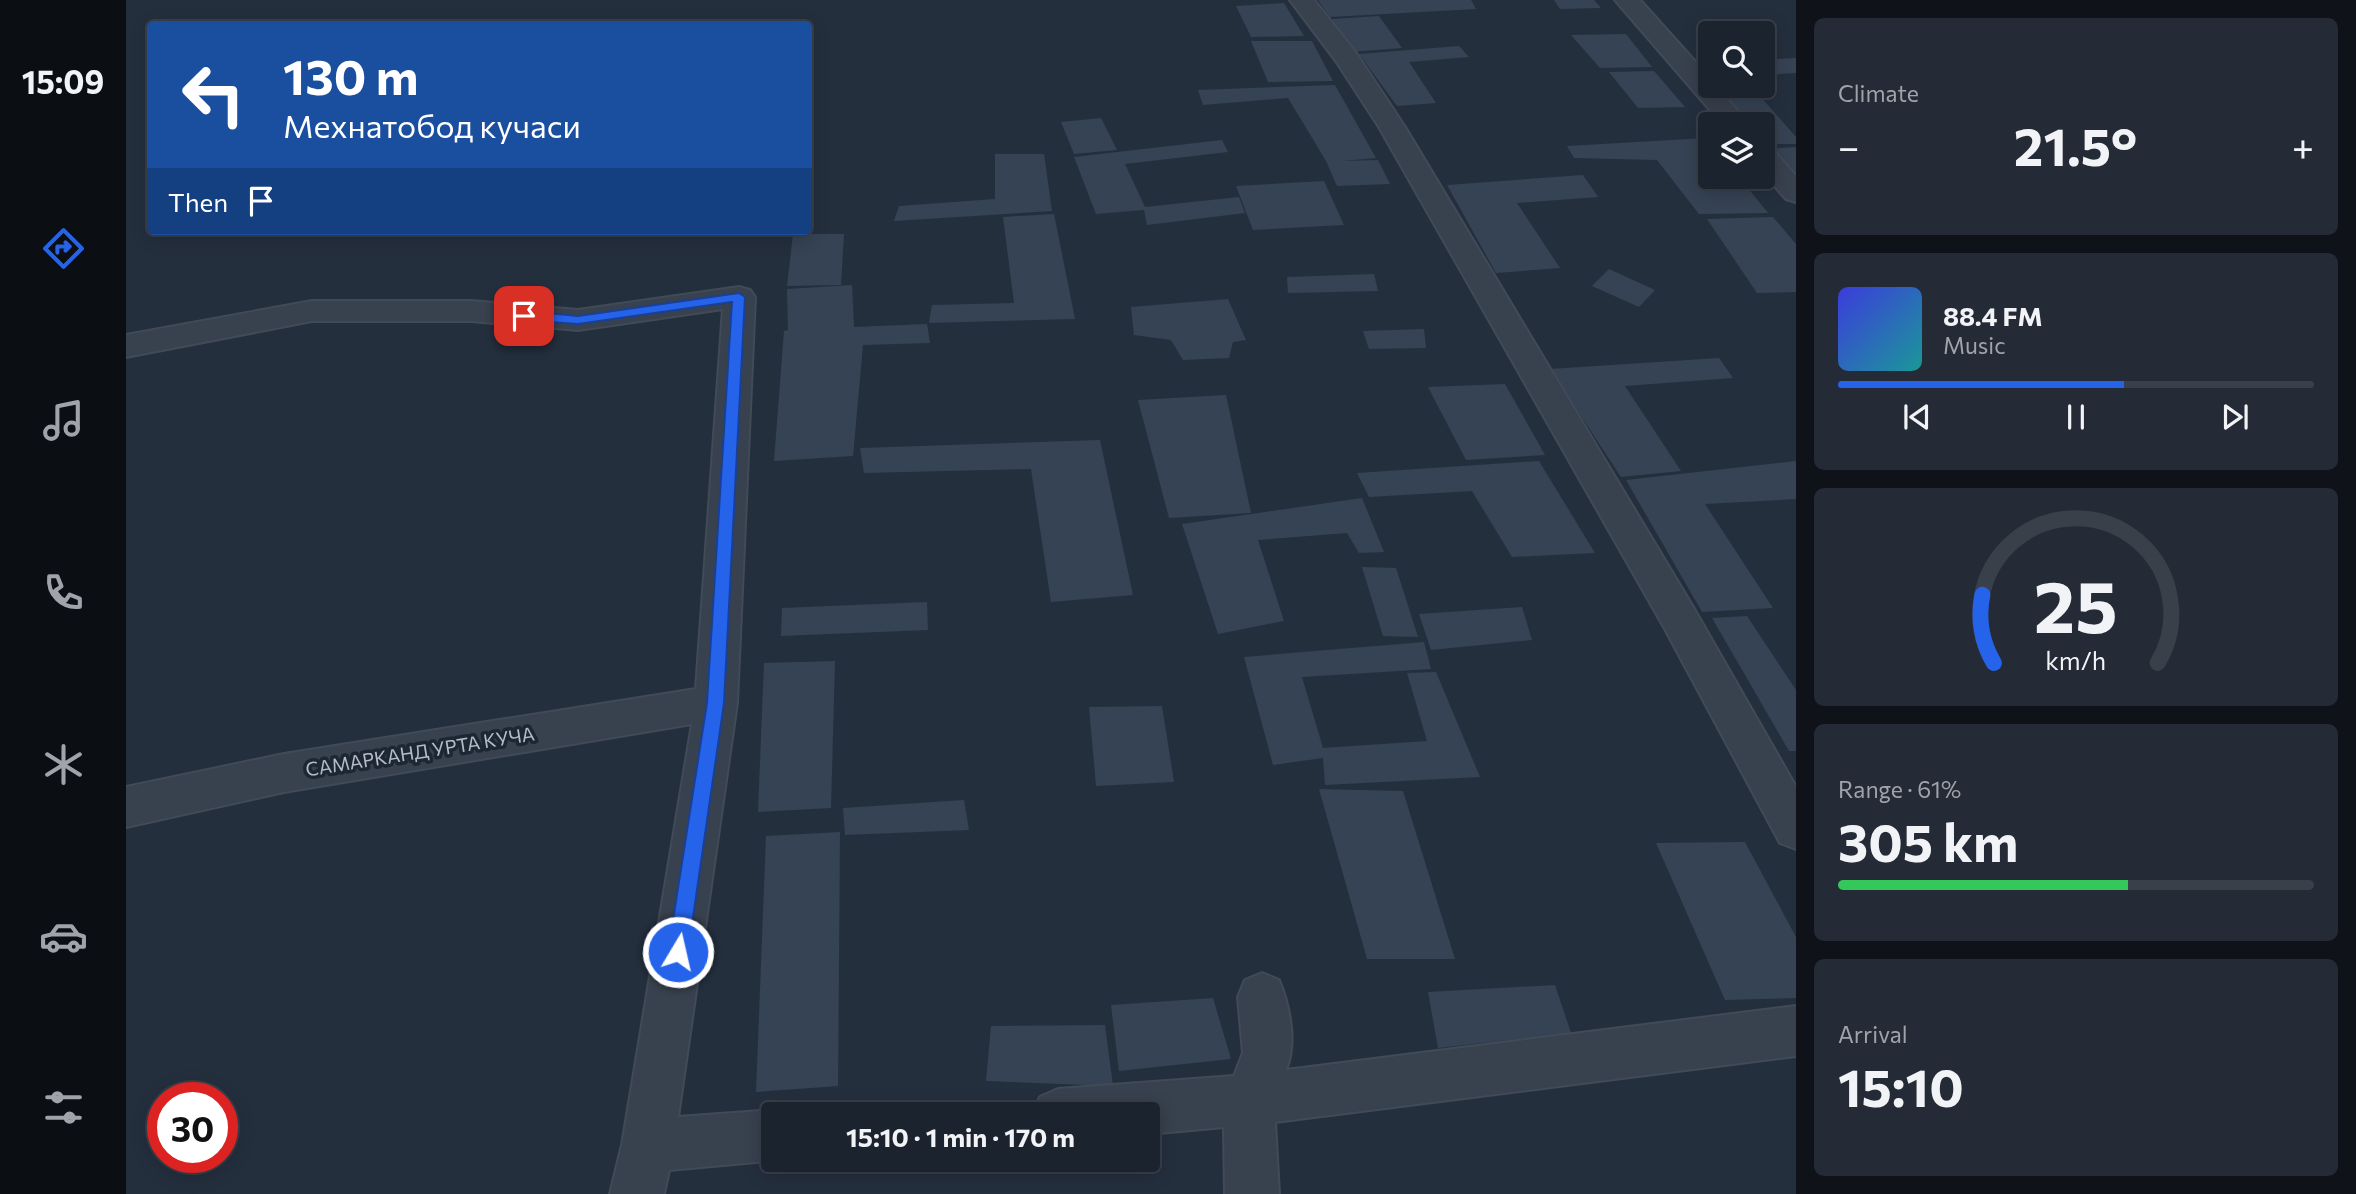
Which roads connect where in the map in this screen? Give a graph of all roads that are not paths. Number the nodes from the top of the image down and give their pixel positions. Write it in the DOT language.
graph roads {
  1 [pos="1302,0"];
  2 [pos="1627,0"];
  3 [pos="1725,112"];
  4 [pos="1775,170"];
  5 [pos="1796,193"];
  6 [pos="126,346"];
  7 [pos="716,703"];
  8 [pos="126,807"];
  9 [pos="1796,830"];
  10 [pos="1262,997"];
  11 [pos="1796,1031"];
  12 [pos="1249,1100"];
  13 [pos="1160,1107"];
  14 [pos="761,1137"];
  15 [pos="648,1145"];
  16 [pos="636,1194"];
  17 [pos="1252,1194"];
  1 -- 9 [label="street"];
  2 -- 3 [label="street"];
  4 -- 5 [label="street"];
  6 -- 7 [label="street"];
  7 -- 8 [label="street, САМАРКАНД УРТА КУЧА"];
  7 -- 15 [label="street"];
  10 -- 12 [label="street"];
  11 -- 12 [label="street"];
  12 -- 13 [label="street"];
  12 -- 17 [label="street"];
  14 -- 15 [label="street"];
  15 -- 16 [label="street"];
}
